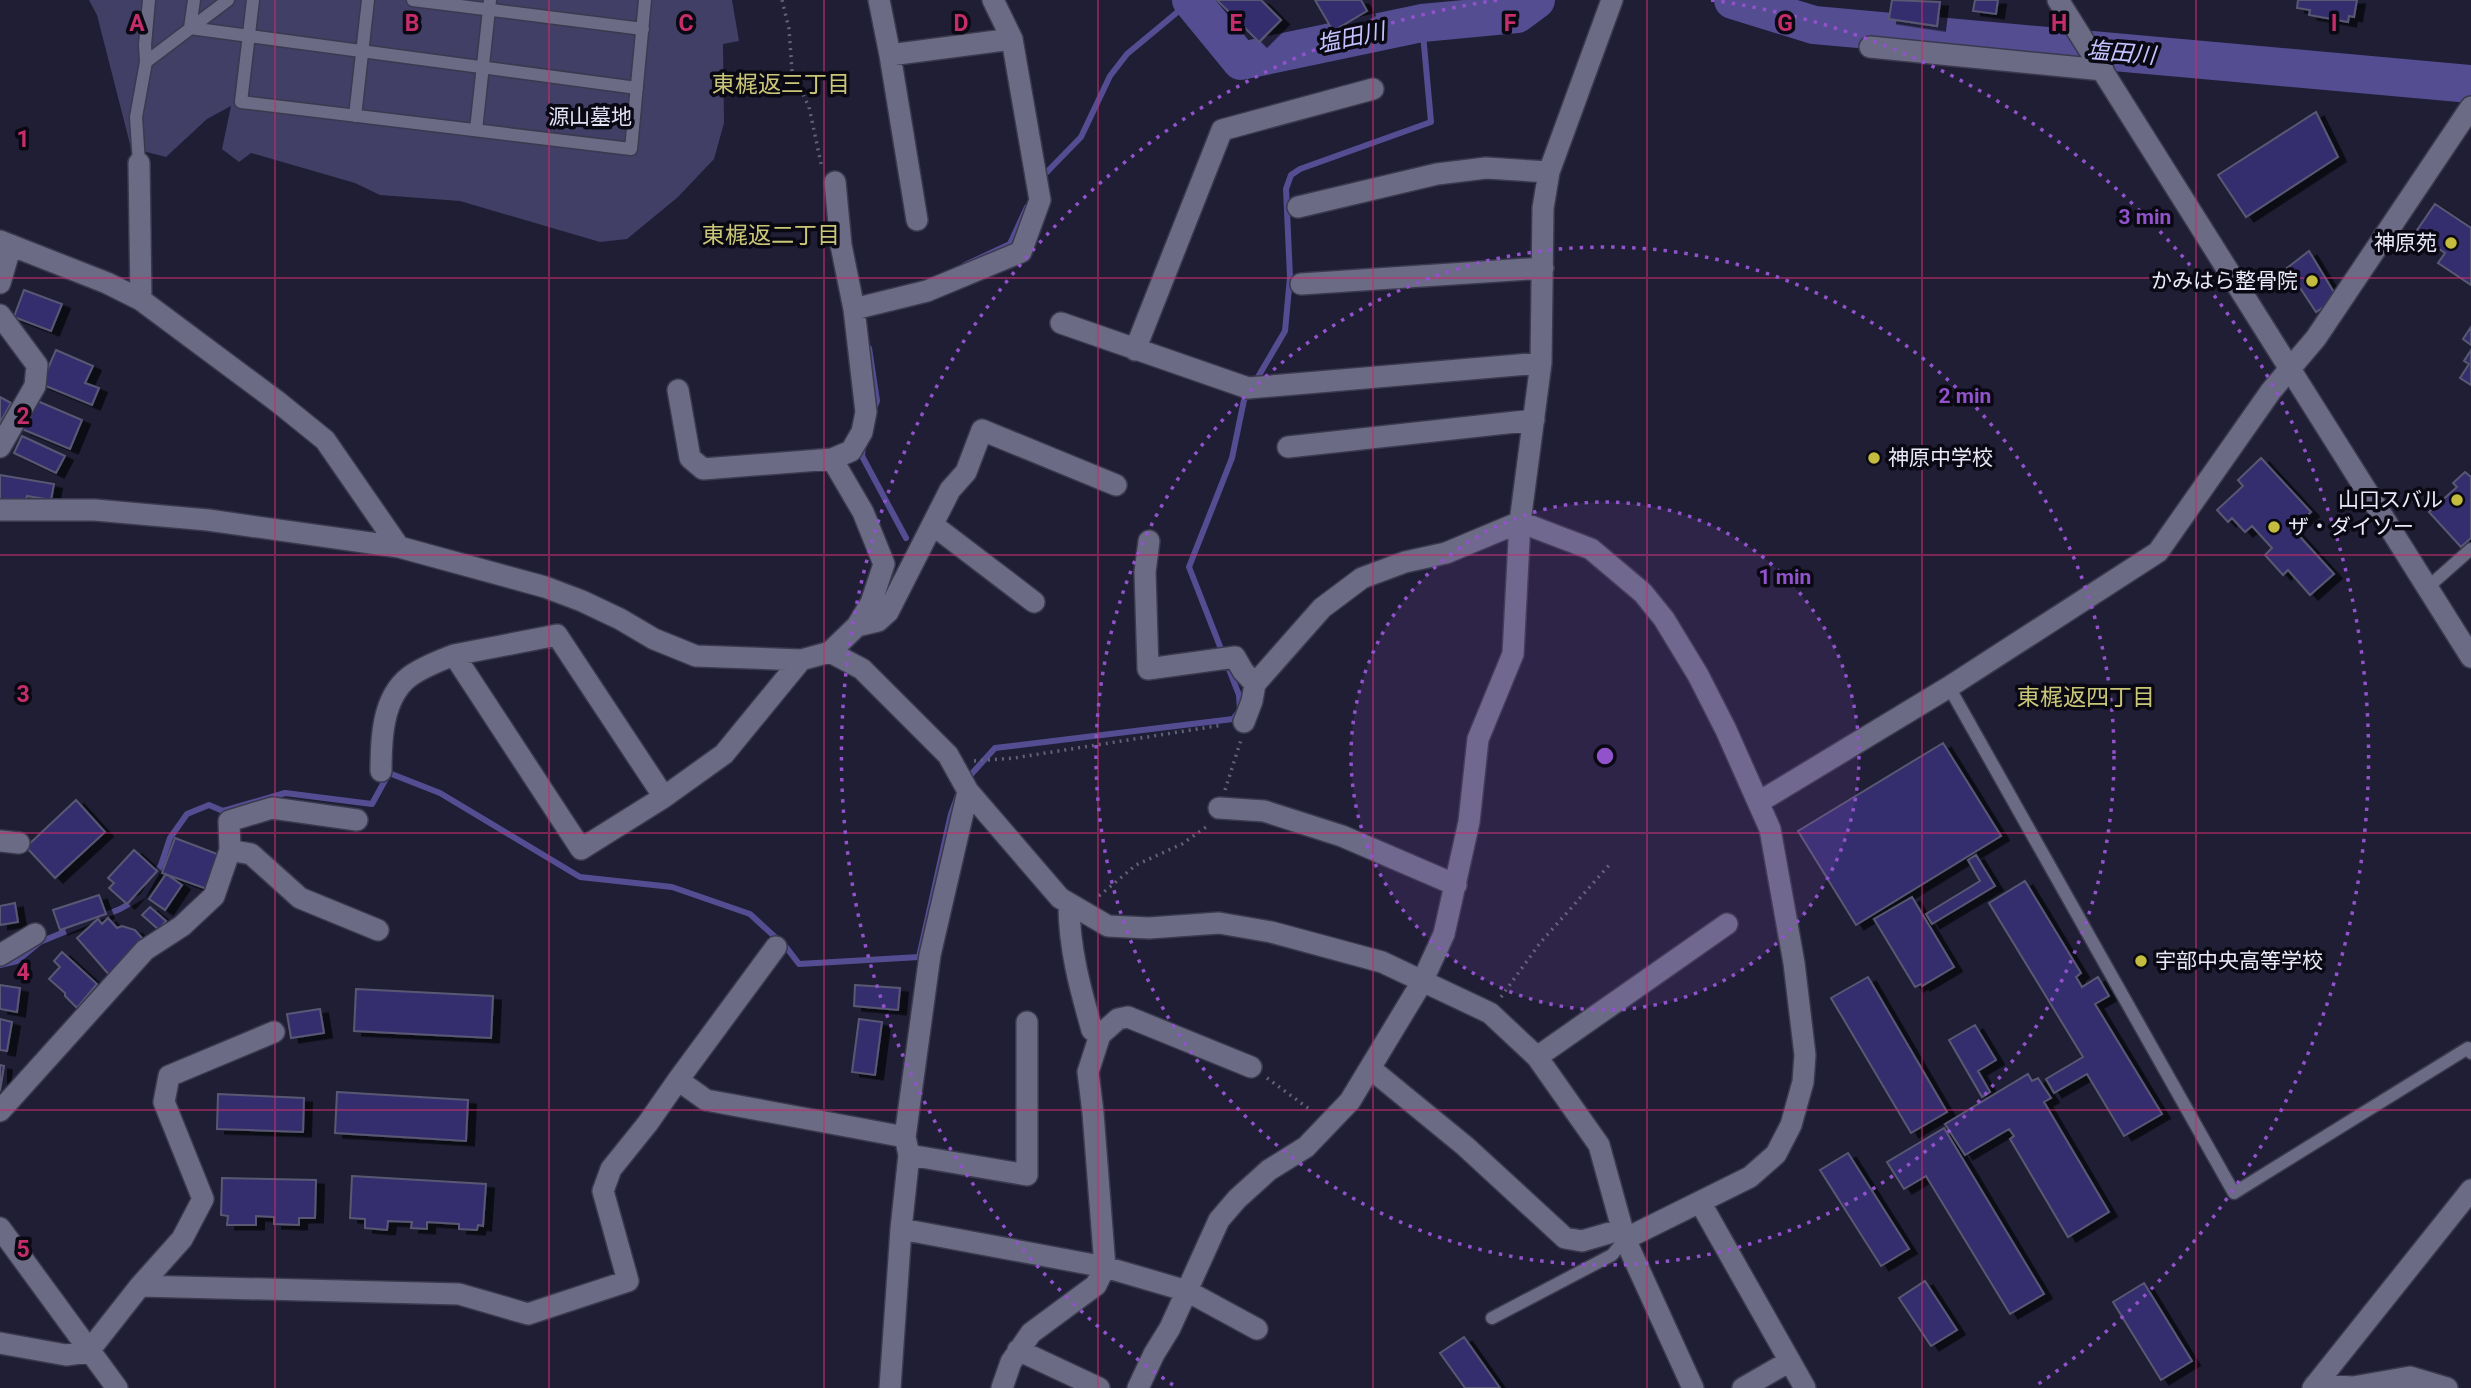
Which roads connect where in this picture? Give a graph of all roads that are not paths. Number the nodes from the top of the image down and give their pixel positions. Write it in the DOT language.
graph roads {
  1 [pos="149,0"];
  2 [pos="194,0"];
  3 [pos="228,0"];
  4 [pos="253,0"];
  5 [pos="369,0"];
  6 [pos="413,0"];
  7 [pos="645,0"];
  8 [pos="879,0"];
  9 [pos="993,0"];
  10 [pos="1612,0"];
  11 [pos="2058,0"];
  12 [pos="489,5"];
  13 [pos="190,28"];
  14 [pos="643,29"];
  15 [pos="249,36"];
  16 [pos="1012,39"];
  17 [pos="1870,47"];
  18 [pos="363,51"];
  19 [pos="890,55"];
  20 [pos="146,62"];
  21 [pos="2101,66"];
  22 [pos="482,67"];
  23 [pos="637,88"];
  24 [pos="1373,89"];
  25 [pos="2471,107"];
  26 [pos="355,116"];
  27 [pos="476,130"];
  28 [pos="139,163"];
  29 [pos="1549,172"];
  30 [pos="835,182"];
  31 [pos="1298,207"];
  32 [pos="917,220"];
  33 [pos="5,243"];
  34 [pos="1543,268"];
  35 [pos="0,283"];
  36 [pos="1301,284"];
  37 [pos="141,300"];
  38 [pos="853,309"];
  39 [pos="0,315"];
  40 [pos="1061,323"];
  41 [pos="1135,350"];
  42 [pos="1541,363"];
  43 [pos="2289,368"];
  44 [pos="678,390"];
  45 [pos="1534,420"];
  46 [pos="0,447"];
  47 [pos="1287,447"];
  48 [pos="832,459"];
  49 [pos="1116,485"];
  50 [pos="0,510"];
  51 [pos="1520,522"];
  52 [pos="933,525"];
  53 [pos="1149,541"];
  54 [pos="399,547"];
  55 [pos="2471,549"];
  56 [pos="2427,587"];
  57 [pos="1034,602"];
  58 [pos="857,626"];
  59 [pos="830,652"];
  60 [pos="454,655"];
  61 [pos="2471,657"];
  62 [pos="801,660"];
  63 [pos="1255,684"];
  64 [pos="1949,687"];
  65 [pos="1244,722"];
  66 [pos="381,771"];
  67 [pos="968,791"];
  68 [pos="664,797"];
  69 [pos="1759,802"];
  70 [pos="1219,808"];
  71 [pos="357,820"];
  72 [pos="230,850"];
  73 [pos="1456,885"];
  74 [pos="1075,907"];
  75 [pos="1727,924"];
  76 [pos="378,930"];
  77 [pos="35,934"];
  78 [pos="776,947"];
  79 [pos="0,954"];
  80 [pos="1422,982"];
  81 [pos="1027,1022"];
  82 [pos="274,1032"];
  83 [pos="1100,1035"];
  84 [pos="2471,1053"];
  85 [pos="1538,1057"];
  86 [pos="1251,1067"];
  87 [pos="1371,1069"];
  88 [pos="678,1080"];
  89 [pos="0,1111"];
  90 [pos="907,1146"];
  91 [pos="2471,1190"];
  92 [pos="1700,1202"];
  93 [pos="0,1228"];
  94 [pos="901,1229"];
  95 [pos="1624,1234"];
  96 [pos="1105,1267"];
  97 [pos="140,1286"];
  98 [pos="1187,1290"];
  99 [pos="1492,1318"];
  100 [pos="1257,1329"];
  101 [pos="0,1343"];
  102 [pos="1018,1350"];
  103 [pos="88,1352"];
  104 [pos="1790,1361"];
  105 [pos="2314,1387"];
  106 [pos="117,1388"];
  107 [pos="890,1388"];
  108 [pos="1002,1388"];
  109 [pos="1099,1388"];
  110 [pos="1138,1388"];
  111 [pos="1693,1388"];
  112 [pos="1743,1388"];
  113 [pos="1805,1388"];
  114 [pos="2447,1388"];
  1 -- 20 [label="lane"];
  2 -- 13 [label="lane"];
  3 -- 13 [label="lane"];
  4 -- 15 [label="lane"];
  5 -- 18 [label="lane"];
  6 -- 12 [label="lane"];
  7 -- 14 [label="lane"];
  8 -- 19 [label="street"];
  9 -- 16 [label="street"];
  10 -- 29 [label="street"];
  11 -- 21 [label="street"];
  12 -- 14 [label="lane"];
  12 -- 22 [label="lane"];
  13 -- 15 [label="lane"];
  13 -- 20 [label="lane"];
  14 -- 23 [label="lane"];
  15 -- 18 [label="lane"];
  15 -- 26 [label="lane"];
  16 -- 19 [label="street"];
  16 -- 38 [label="street"];
  17 -- 21 [label="street"];
  18 -- 22 [label="lane"];
  18 -- 26 [label="lane"];
  19 -- 32 [label="street"];
  20 -- 28 [label="lane"];
  21 -- 43 [label="street"];
  22 -- 23 [label="lane"];
  22 -- 27 [label="lane"];
  23 -- 27 [label="lane"];
  24 -- 41 [label="street"];
  25 -- 43 [label="street"];
  26 -- 27 [label="lane"];
  28 -- 37 [label="street"];
  29 -- 31 [label="street"];
  29 -- 34 [label="street"];
  30 -- 38 [label="street"];
  33 -- 35 [label="street"];
  33 -- 37 [label="street"];
  34 -- 36 [label="street"];
  34 -- 42 [label="street"];
  37 -- 54 [label="street"];
  38 -- 48 [label="street"];
  39 -- 46 [label="street"];
  40 -- 41 [label="street"];
  41 -- 42 [label="street"];
  42 -- 45 [label="street"];
  43 -- 56 [label="street"];
  43 -- 64 [label="street"];
  44 -- 48 [label="street"];
  45 -- 47 [label="street"];
  45 -- 51 [label="street"];
  48 -- 58 [label="street"];
  49 -- 52 [label="street"];
  50 -- 54 [label="street"];
  51 -- 63 [label="street"];
  51 -- 69 [label="street"];
  51 -- 73 [label="street"];
  52 -- 57 [label="street"];
  52 -- 58 [label="street"];
  53 -- 63 [label="street"];
  54 -- 62 [label="street"];
  55 -- 56 [label="lane"];
  56 -- 61 [label="street"];
  58 -- 59 [label="street"];
  59 -- 62 [label="street"];
  59 -- 67 [label="street"];
  60 -- 66 [label="street"];
  60 -- 68 [label="street"];
  60 -- 68 [label="street"];
  62 -- 68 [label="street"];
  63 -- 65 [label="street"];
  64 -- 69 [label="street"];
  64 -- 84 [label="lane"];
  67 -- 74 [label="street"];
  67 -- 90 [label="street"];
  69 -- 92 [label="street"];
  70 -- 73 [label="street"];
  71 -- 72 [label="street"];
  72 -- 76 [label="street"];
  72 -- 89 [label="street"];
  73 -- 80 [label="street"];
  74 -- 80 [label="street"];
  74 -- 83 [label="street"];
  75 -- 85 [label="street"];
  77 -- 79 [label="street"];
  78 -- 88 [label="street"];
  80 -- 85 [label="street"];
  80 -- 87 [label="street"];
  81 -- 90 [label="street"];
  82 -- 97 [label="street"];
  83 -- 86 [label="street"];
  83 -- 96 [label="street"];
  85 -- 95 [label="street"];
  87 -- 95 [label="street"];
  87 -- 98 [label="street"];
  88 -- 90 [label="street"];
  88 -- 97 [label="street"];
  90 -- 94 [label="street"];
  91 -- 105 [label="street"];
  92 -- 95 [label="street"];
  92 -- 104 [label="street"];
  93 -- 103 [label="street"];
  94 -- 96 [label="street"];
  94 -- 107 [label="street"];
  95 -- 99 [label="lane"];
  95 -- 111 [label="street"];
  96 -- 98 [label="street"];
  96 -- 102 [label="street"];
  97 -- 103 [label="street"];
  98 -- 100 [label="street"];
  98 -- 110 [label="street"];
  101 -- 103 [label="street"];
  102 -- 108 [label="street"];
  102 -- 109 [label="street"];
  103 -- 106 [label="street"];
  104 -- 112 [label="street"];
  104 -- 113 [label="street"];
  105 -- 114 [label="street"];
}
